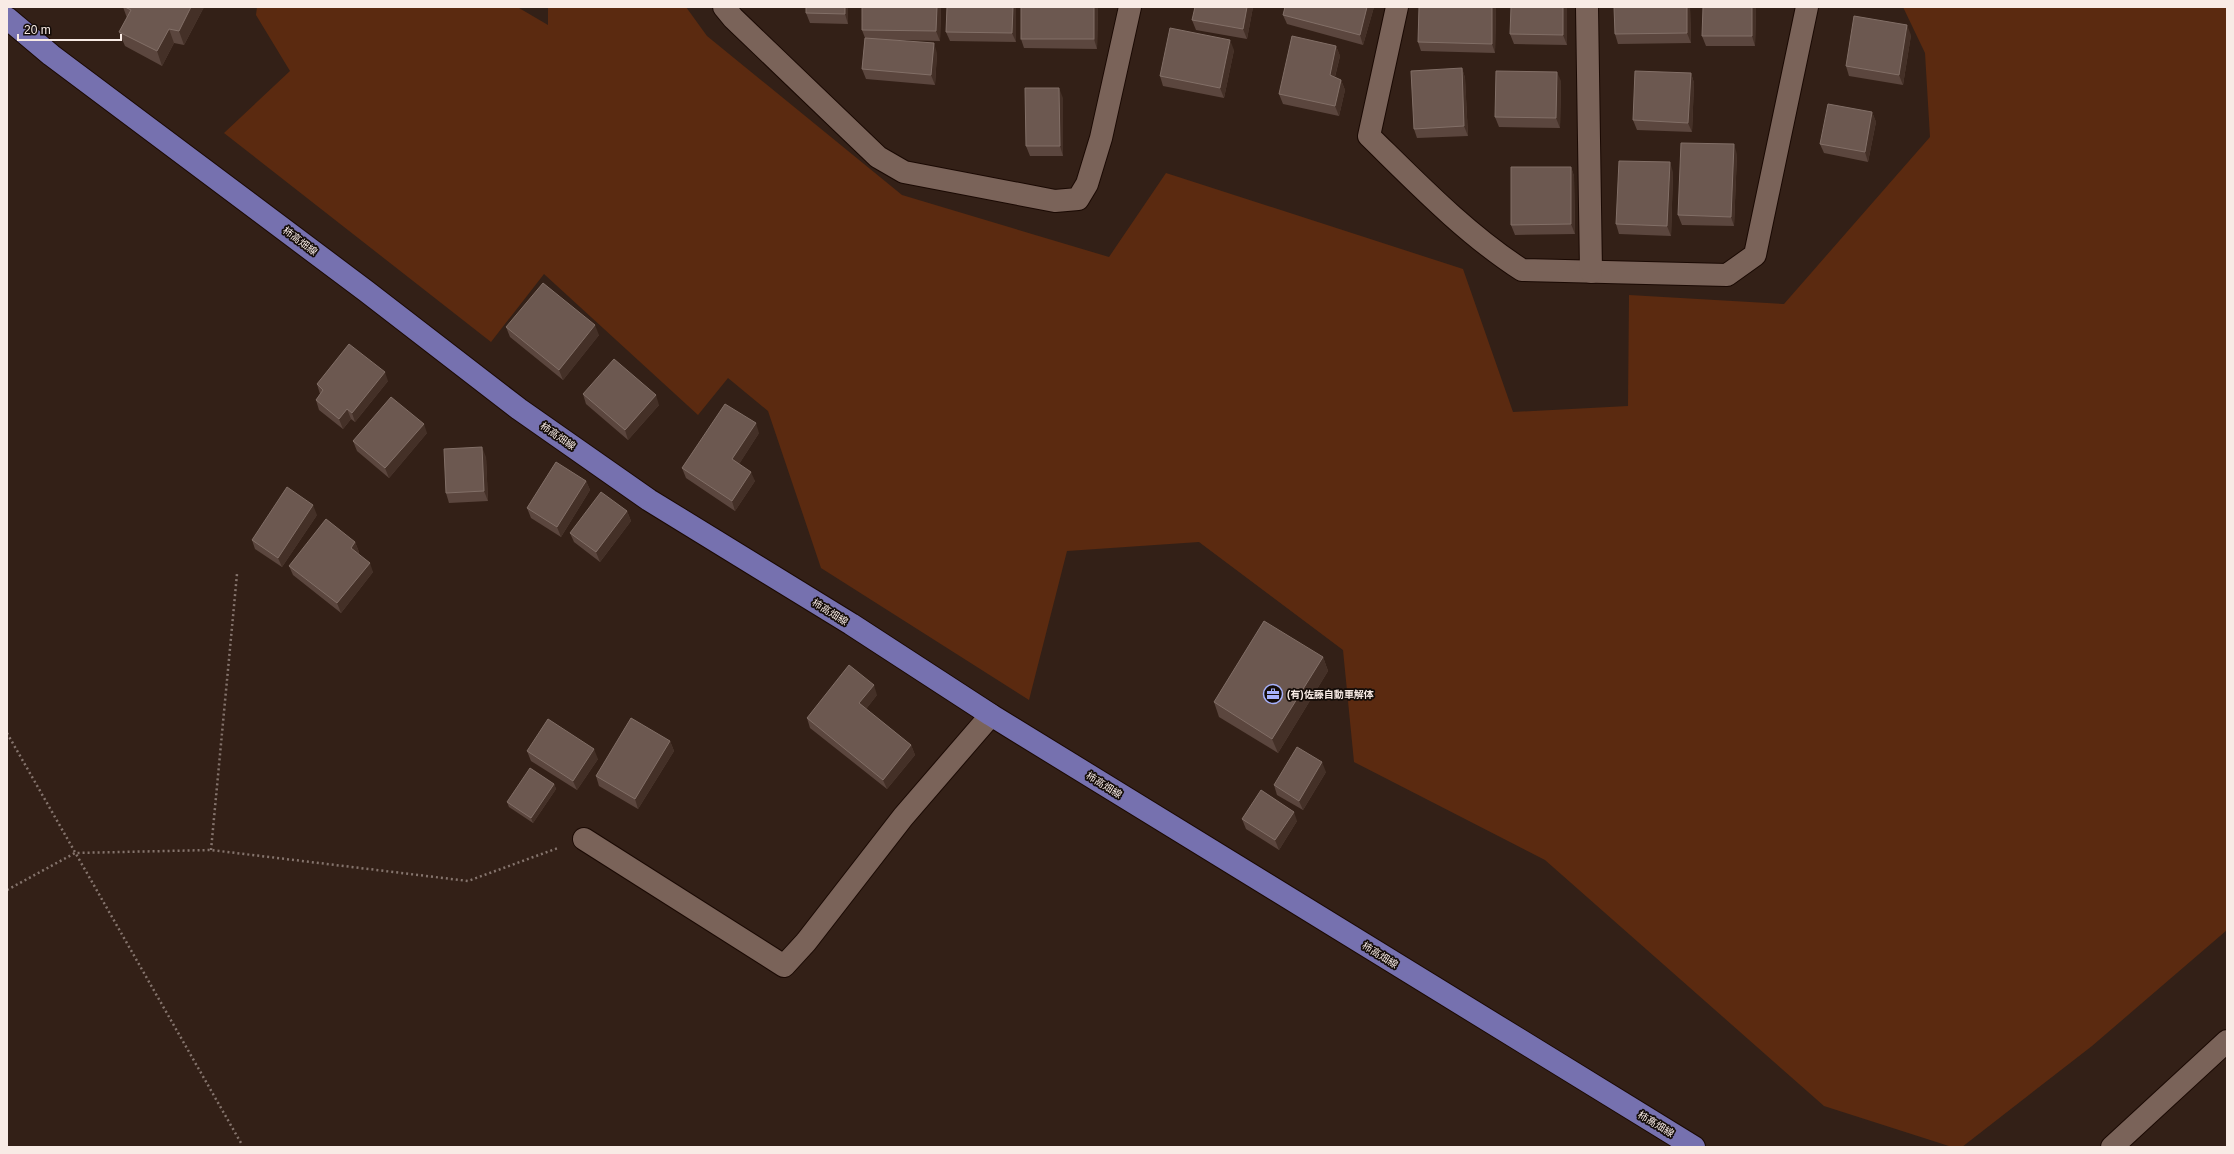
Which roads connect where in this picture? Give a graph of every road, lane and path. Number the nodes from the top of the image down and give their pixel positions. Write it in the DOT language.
graph roads {
  1 [pos="724,7"];
  2 [pos="1130,7"];
  3 [pos="1397,7"];
  4 [pos="1587,7"];
  5 [pos="1807,7"];
  6 [pos="7,18"];
  7 [pos="1591,272"];
  8 [pos="237,574"];
  9 [pos="991,715"];
  10 [pos="7,734"];
  11 [pos="584,839"];
  12 [pos="211,850"];
  13 [pos="75,853"];
  14 [pos="7,890"];
  15 [pos="2227,1041"];
  16 [pos="241,1143"];
  17 [pos="1694,1147"];
  18 [pos="2112,1147"];
  1 -- 2 [label="street"];
  3 -- 7 [label="street"];
  4 -- 7 [label="street"];
  5 -- 7 [label="street"];
  6 -- 9 [label="main road, 柿高畑線"];
  8 -- 12 [label="path"];
  9 -- 11 [label="street"];
  9 -- 17 [label="main road, 柿高畑線"];
  10 -- 13 [label="path"];
  11 -- 12 [label="path"];
  12 -- 13 [label="path"];
  13 -- 14 [label="path"];
  13 -- 16 [label="path"];
  15 -- 18 [label="street"];
}
